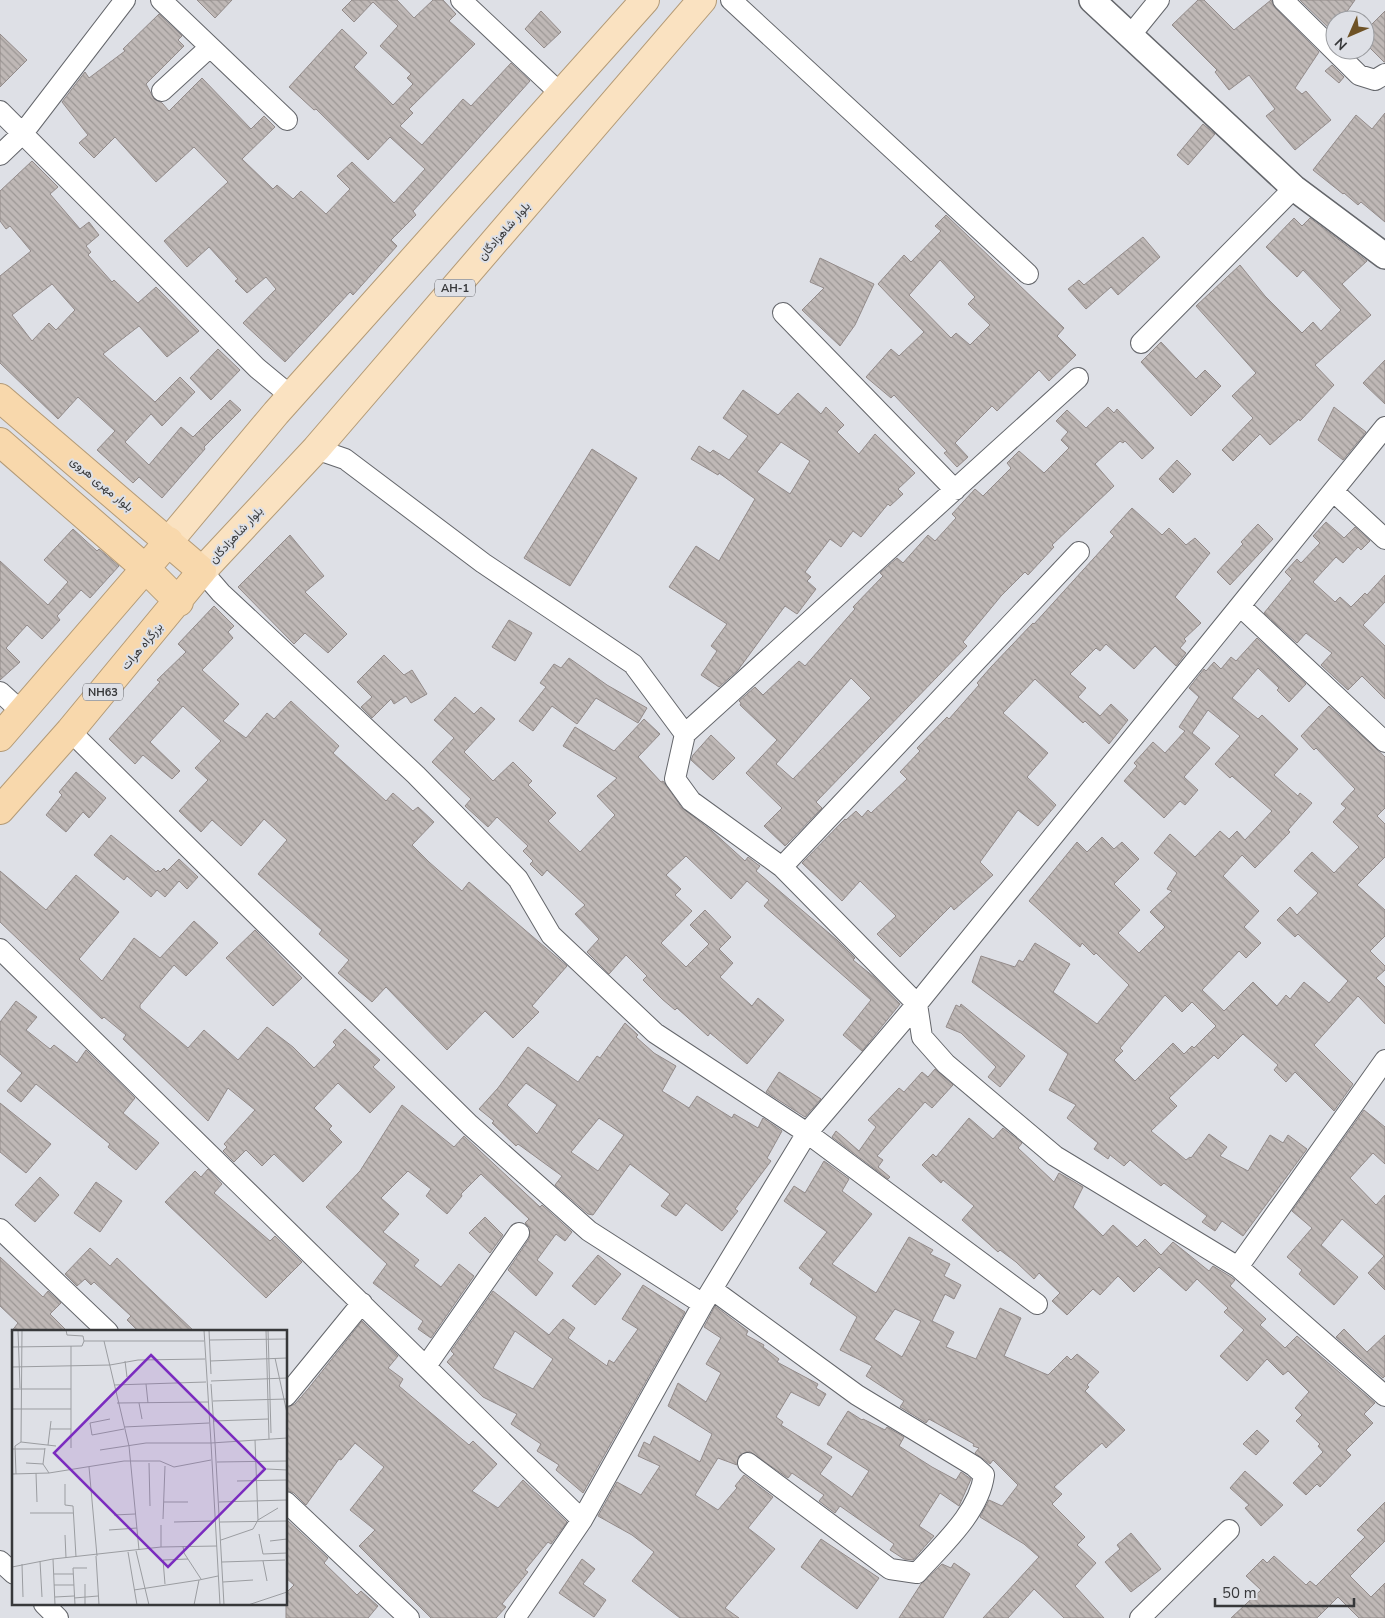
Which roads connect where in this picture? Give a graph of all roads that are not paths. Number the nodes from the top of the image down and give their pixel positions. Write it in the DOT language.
graph roads {
  1 [pos="125,0"];
  2 [pos="161,0"];
  3 [pos="461,0"];
  4 [pos="645,0"];
  5 [pos="702,0"];
  6 [pos="731,0"];
  7 [pos="1092,0"];
  8 [pos="1158,0"];
  9 [pos="1283,0"];
  10 [pos="1129,37"];
  11 [pos="210,47"];
  12 [pos="1385,74"];
  13 [pos="162,91"];
  14 [pos="561,94"];
  15 [pos="0,111"];
  16 [pos="287,120"];
  17 [pos="23,133"];
  18 [pos="0,155"];
  19 [pos="1294,188"];
  20 [pos="1385,256"];
  21 [pos="1028,274"];
  22 [pos="783,313"];
  23 [pos="1141,343"];
  24 [pos="1078,378"];
  25 [pos="292,397"];
  26 [pos="0,398"];
  27 [pos="1385,427"];
  28 [pos="0,442"];
  29 [pos="316,449"];
  30 [pos="955,490"];
  31 [pos="1333,492"];
  32 [pos="1385,539"];
  33 [pos="169,541"];
  34 [pos="1079,552"];
  35 [pos="146,569"];
  36 [pos="202,571"];
  37 [pos="179,602"];
  38 [pos="1240,606"];
  39 [pos="0,692"];
  40 [pos="22,712"];
  41 [pos="70,731"];
  42 [pos="685,734"];
  43 [pos="0,737"];
  44 [pos="1385,742"];
  45 [pos="0,810"];
  46 [pos="782,867"];
  47 [pos="0,948"];
  48 [pos="917,1004"];
  49 [pos="1385,1060"];
  50 [pos="807,1133"];
  51 [pos="0,1229"];
  52 [pos="519,1233"];
  53 [pos="1238,1267"];
  54 [pos="708,1297"];
  55 [pos="362,1304"];
  56 [pos="1037,1304"];
  57 [pos="106,1330"];
  58 [pos="426,1366"];
  59 [pos="288,1394"];
  60 [pos="1385,1396"];
  61 [pos="748,1462"];
  62 [pos="288,1504"];
  63 [pos="582,1520"];
  64 [pos="1229,1530"];
  65 [pos="0,1561"];
  66 [pos="12,1572"];
  67 [pos="46,1606"];
  68 [pos="58,1618"];
  69 [pos="409,1618"];
  70 [pos="515,1618"];
  71 [pos="1140,1618"];
  1 -- 17 [label="street"];
  2 -- 11 [label="street"];
  3 -- 14 [label="street"];
  4 -- 14 [label="main road"];
  5 -- 29 [label="main road, بلوار شاهزادگان / AH-1"];
  6 -- 21 [label="street"];
  7 -- 10 [label="street"];
  8 -- 10 [label="street"];
  9 -- 12 [label="street"];
  10 -- 19 [label="street"];
  11 -- 13 [label="street"];
  11 -- 16 [label="street"];
  14 -- 25 [label="main road"];
  15 -- 17 [label="street"];
  17 -- 18 [label="street"];
  17 -- 25 [label="street"];
  19 -- 20 [label="street"];
  19 -- 23 [label="street"];
  22 -- 30 [label="street"];
  24 -- 30 [label="street"];
  25 -- 33 [label="main road"];
  26 -- 33 [label="highway, بلوار مهری هروی"];
  27 -- 31 [label="street"];
  28 -- 35 [label="highway"];
  29 -- 36 [label="main road, بلوار شاهزادگان / AH-1"];
  29 -- 42 [label="street"];
  30 -- 42 [label="street"];
  31 -- 32 [label="street"];
  31 -- 38 [label="street"];
  33 -- 35 [label="highway"];
  33 -- 36 [label="highway, بلوار مهری هروی"];
  34 -- 46 [label="street"];
  35 -- 37 [label="highway"];
  35 -- 40 [label="highway"];
  36 -- 37 [label="highway, بزرگراه هرات / NH63"];
  36 -- 50 [label="street"];
  37 -- 41 [label="highway, بزرگراه هرات / NH63"];
  38 -- 44 [label="street"];
  38 -- 48 [label="street"];
  39 -- 40 [label="street"];
  40 -- 43 [label="highway"];
  41 -- 45 [label="highway, بزرگراه هرات / NH63"];
  41 -- 54 [label="street"];
  42 -- 46 [label="street"];
  46 -- 48 [label="street"];
  47 -- 55 [label="street"];
  48 -- 50 [label="street"];
  48 -- 53 [label="street"];
  49 -- 53 [label="street"];
  50 -- 54 [label="street"];
  50 -- 56 [label="street"];
  51 -- 57 [label="street"];
  52 -- 58 [label="street"];
  53 -- 60 [label="street"];
  54 -- 61 [label="street"];
  54 -- 63 [label="street"];
  55 -- 58 [label="street"];
  55 -- 59 [label="street"];
  58 -- 63 [label="street"];
  62 -- 69 [label="street"];
  63 -- 70 [label="street"];
  64 -- 71 [label="street"];
  65 -- 66 [label="street"];
  67 -- 68 [label="street"];
}
